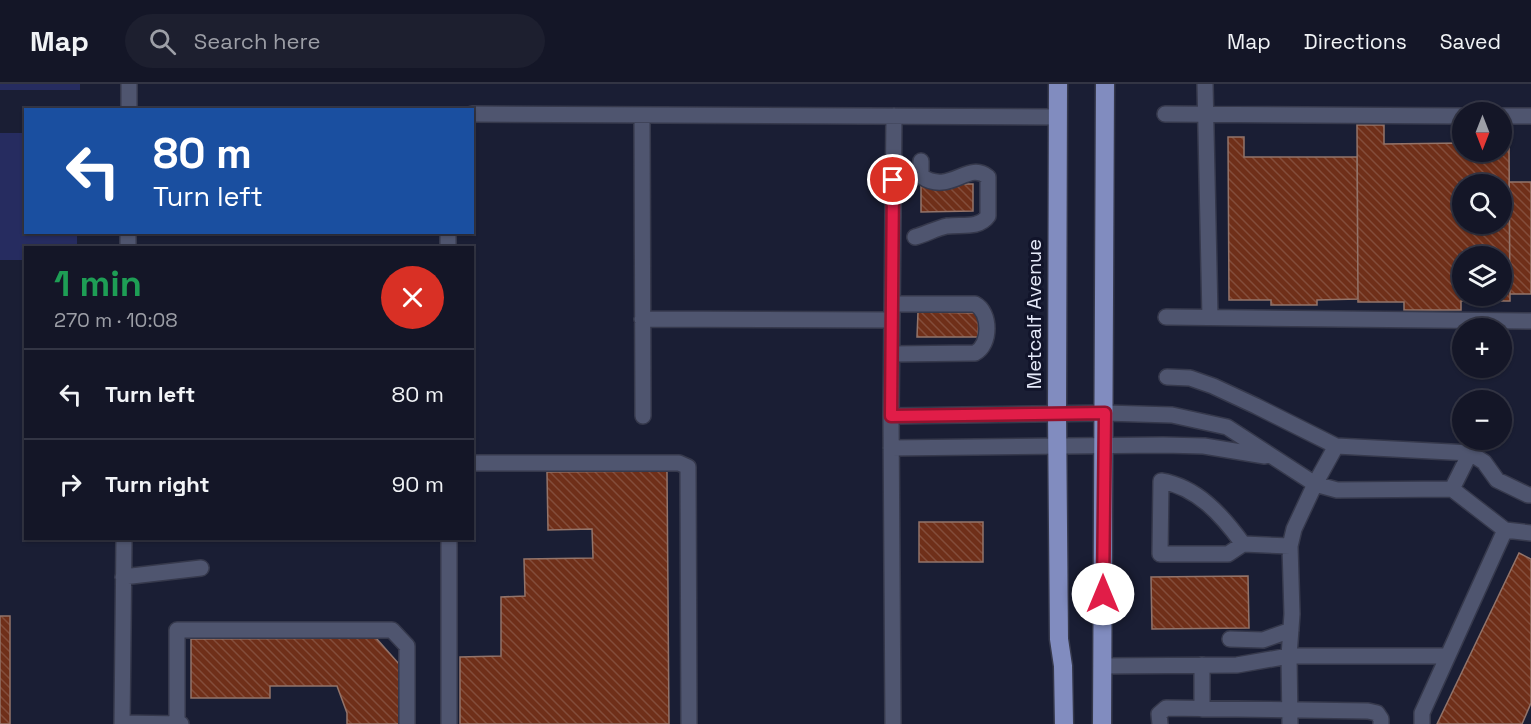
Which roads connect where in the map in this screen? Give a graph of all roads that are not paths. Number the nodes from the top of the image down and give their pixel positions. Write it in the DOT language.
graph roads {
  1 [pos="129,84"];
  2 [pos="1058,84"];
  3 [pos="1105,84"];
  4 [pos="1205,84"];
  5 [pos="129,108"];
  6 [pos="474,114"];
  7 [pos="1165,114"];
  8 [pos="1205,114"];
  9 [pos="642,115"];
  10 [pos="894,116"];
  11 [pos="1452,116"];
  12 [pos="1512,116"];
  13 [pos="1531,116"];
  14 [pos="1058,117"];
  15 [pos="921,161"];
  16 [pos="915,237"];
  17 [pos="892,304"];
  18 [pos="1166,317"];
  19 [pos="1210,317"];
  20 [pos="642,319"];
  21 [pos="892,320"];
  22 [pos="1531,321"];
  23 [pos="892,354"];
  24 [pos="1167,377"];
  25 [pos="1105,413"];
  26 [pos="1057,414"];
  27 [pos="643,416"];
  28 [pos="891,416"];
  29 [pos="1104,445"];
  30 [pos="1058,446"];
  31 [pos="1336,446"];
  32 [pos="891,448"];
  33 [pos="1470,453"];
  34 [pos="1271,457"];
  35 [pos="474,464"];
  36 [pos="1315,484"];
  37 [pos="1452,489"];
  38 [pos="1531,495"];
  39 [pos="1505,530"];
  40 [pos="1531,532"];
  41 [pos="124,540"];
  42 [pos="449,540"];
  43 [pos="1243,544"];
  44 [pos="1290,546"];
  45 [pos="201,568"];
  46 [pos="123,577"];
  47 [pos="1291,630"];
  48 [pos="1230,639"];
  49 [pos="1289,656"];
  50 [pos="1446,656"];
  51 [pos="1202,665"];
  52 [pos="1102,666"];
  53 [pos="1202,709"];
  54 [pos="1290,717"];
  55 [pos="122,724"];
  56 [pos="178,724"];
  57 [pos="407,724"];
  58 [pos="449,724"];
  59 [pos="689,724"];
  60 [pos="893,724"];
  61 [pos="1064,724"];
  62 [pos="1102,724"];
  63 [pos="1160,724"];
  64 [pos="1381,724"];
  65 [pos="1422,724"];
  1 -- 5 [label="street"];
  2 -- 14 [label="main road, Metcalf Avenue"];
  3 -- 25 [label="main road"];
  4 -- 8 [label="street"];
  6 -- 9 [label="street"];
  7 -- 8 [label="street"];
  8 -- 11 [label="street"];
  8 -- 19 [label="street"];
  9 -- 10 [label="street"];
  9 -- 20 [label="street"];
  10 -- 14 [label="street"];
  10 -- 17 [label="street"];
  12 -- 13 [label="street"];
  14 -- 26 [label="main road, Metcalf Avenue"];
  15 -- 16 [label="street"];
  17 -- 21 [label="street"];
  17 -- 23 [label="street"];
  18 -- 19 [label="street"];
  19 -- 22 [label="street"];
  20 -- 21 [label="street"];
  20 -- 27 [label="street"];
  21 -- 23 [label="street"];
  23 -- 28 [label="street"];
  24 -- 31 [label="street"];
  25 -- 26 [label="street"];
  25 -- 29 [label="main road"];
  25 -- 34 [label="street"];
  26 -- 28 [label="street"];
  26 -- 30 [label="main road, Metcalf Avenue"];
  28 -- 32 [label="street"];
  29 -- 30 [label="street"];
  29 -- 34 [label="street"];
  29 -- 52 [label="main road"];
  30 -- 32 [label="street"];
  30 -- 61 [label="main road, Metcalf Avenue"];
  31 -- 33 [label="street"];
  31 -- 36 [label="street"];
  32 -- 60 [label="street"];
  33 -- 37 [label="street"];
  33 -- 38 [label="street"];
  34 -- 36 [label="street"];
  35 -- 59 [label="street"];
  36 -- 37 [label="street"];
  36 -- 44 [label="street"];
  37 -- 39 [label="street"];
  39 -- 40 [label="street"];
  39 -- 50 [label="street"];
  41 -- 46 [label="street"];
  42 -- 58 [label="street"];
  43 -- 43 [label="street"];
  43 -- 44 [label="street"];
  44 -- 47 [label="street"];
  45 -- 46 [label="street"];
  46 -- 55 [label="street"];
  47 -- 48 [label="street"];
  47 -- 49 [label="street"];
  49 -- 50 [label="street"];
  49 -- 51 [label="street"];
  49 -- 54 [label="street"];
  50 -- 65 [label="street"];
  51 -- 52 [label="street"];
  51 -- 53 [label="street"];
  52 -- 62 [label="main road"];
  53 -- 54 [label="street"];
  53 -- 63 [label="street"];
  54 -- 64 [label="street"];
  55 -- 56 [label="street"];
  56 -- 57 [label="street"];
}
